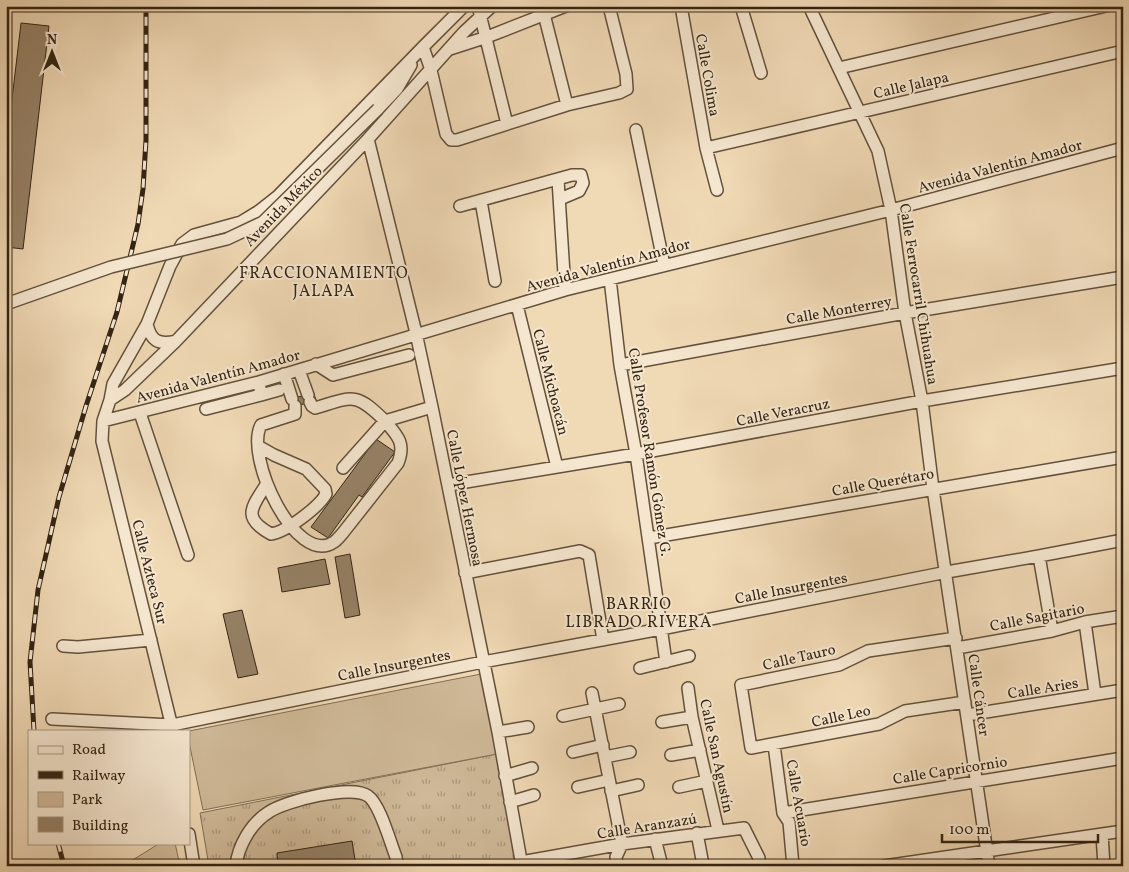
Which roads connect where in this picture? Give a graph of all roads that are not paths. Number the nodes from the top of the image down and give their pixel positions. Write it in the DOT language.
graph roads {
  1 [pos="492,6"];
  2 [pos="566,6"];
  3 [pos="609,6"];
  4 [pos="681,6"];
  5 [pos="742,6"];
  6 [pos="808,6"];
  7 [pos="1106,6"];
  8 [pos="460,8"];
  9 [pos="480,12"];
  10 [pos="544,14"];
  11 [pos="464,32"];
  12 [pos="487,37"];
  13 [pos="422,47"];
  14 [pos="449,50"];
  15 [pos="1123,51"];
  16 [pos="839,68"];
  17 [pos="431,70"];
  18 [pos="761,72"];
  19 [pos="397,88"];
  20 [pos="567,105"];
  21 [pos="860,112"];
  22 [pos="507,124"];
  23 [pos="636,130"];
  24 [pos="368,139"];
  25 [pos="706,148"];
  26 [pos="1123,148"];
  27 [pos="558,180"];
  28 [pos="717,190"];
  29 [pos="560,199"];
  30 [pos="481,201"];
  31 [pos="460,206"];
  32 [pos="891,210"];
  33 [pos="664,265"];
  34 [pos="1123,277"];
  35 [pos="610,279"];
  36 [pos="495,281"];
  37 [pos="565,290"];
  38 [pos="6,304"];
  39 [pos="517,305"];
  40 [pos="906,313"];
  41 [pos="147,324"];
  42 [pos="416,334"];
  43 [pos="176,340"];
  44 [pos="409,355"];
  45 [pos="316,364"];
  46 [pos="620,365"];
  47 [pos="1123,368"];
  48 [pos="299,370"];
  49 [pos="284,374"];
  50 [pos="259,382"];
  51 [pos="279,390"];
  52 [pos="261,395"];
  53 [pos="110,400"];
  54 [pos="922,401"];
  55 [pos="432,407"];
  56 [pos="206,409"];
  57 [pos="140,413"];
  58 [pos="384,420"];
  59 [pos="103,421"];
  60 [pos="258,446"];
  61 [pos="636,454"];
  62 [pos="1123,457"];
  63 [pos="557,467"];
  64 [pos="343,468"];
  65 [pos="266,485"];
  66 [pos="448,485"];
  67 [pos="933,489"];
  68 [pos="290,524"];
  69 [pos="649,538"];
  70 [pos="1123,540"];
  71 [pos="188,555"];
  72 [pos="1040,556"];
  73 [pos="947,572"];
  74 [pos="465,573"];
  75 [pos="1123,616"];
  76 [pos="1084,622"];
  77 [pos="661,629"];
  78 [pos="1052,631"];
  79 [pos="151,640"];
  80 [pos="604,640"];
  81 [pos="956,643"];
  82 [pos="63,646"];
  83 [pos="689,656"];
  84 [pos="483,662"];
  85 [pos="666,662"];
  86 [pos="640,668"];
  87 [pos="688,688"];
  88 [pos="1122,690"];
  89 [pos="592,693"];
  90 [pos="1095,694"];
  91 [pos="965,702"];
  92 [pos="1123,702"];
  93 [pos="619,704"];
  94 [pos="596,709"];
  95 [pos="967,715"];
  96 [pos="563,716"];
  97 [pos="692,717"];
  98 [pos="52,719"];
  99 [pos="662,722"];
  100 [pos="528,726"];
  101 [pos="172,728"];
  102 [pos="498,732"];
  103 [pos="602,745"];
  104 [pos="774,745"];
  105 [pos="752,748"];
  106 [pos="700,750"];
  107 [pos="573,752"];
  108 [pos="630,752"];
  109 [pos="671,755"];
  110 [pos="605,757"];
  111 [pos="1123,758"];
  112 [pos="532,768"];
  113 [pos="505,776"];
  114 [pos="977,780"];
  115 [pos="707,781"];
  116 [pos="638,785"];
  117 [pos="610,786"];
  118 [pos="578,787"];
  119 [pos="679,787"];
  120 [pos="534,795"];
  121 [pos="510,802"];
  122 [pos="783,813"];
  123 [pos="718,830"];
  124 [pos="1123,830"];
  125 [pos="697,833"];
  126 [pos="1102,834"];
  127 [pos="190,840"];
  128 [pos="655,840"];
  129 [pos="622,844"];
  130 [pos="988,851"];
  131 [pos="759,858"];
  132 [pos="573,860"];
  133 [pos="932,862"];
  134 [pos="522,864"];
  135 [pos="703,865"];
  136 [pos="194,866"];
  137 [pos="236,866"];
  138 [pos="397,866"];
  139 [pos="617,866"];
  140 [pos="662,866"];
  141 [pos="793,866"];
  142 [pos="884,866"];
  143 [pos="989,866"];
  144 [pos="1104,866"];
  1 -- 9 [label="street, Avenida México"];
  2 -- 10 [label="street"];
  3 -- 20 [label="street"];
  4 -- 25 [label="street, Calle Colima"];
  5 -- 18 [label="street"];
  6 -- 16 [label="street, Calle Ferrocarril Chihuahua"];
  7 -- 16 [label="street"];
  8 -- 11 [label="street"];
  8 -- 13 [label="street, Avenida México"];
  9 -- 11 [label="street, Avenida México"];
  9 -- 12 [label="street"];
  10 -- 12 [label="street"];
  10 -- 20 [label="street"];
  11 -- 14 [label="street, Avenida México"];
  12 -- 14 [label="street"];
  12 -- 22 [label="street"];
  13 -- 17 [label="street"];
  13 -- 19 [label="street, Avenida México"];
  13 -- 41 [label="street, Avenida México"];
  14 -- 17 [label="street, Avenida México"];
  15 -- 21 [label="street, Calle Jalapa"];
  16 -- 21 [label="street, Calle Ferrocarril Chihuahua"];
  17 -- 19 [label="street, Avenida México"];
  17 -- 22 [label="street"];
  17 -- 24 [label="street, Avenida México"];
  19 -- 38 [label="street, Avenida México, bridge"];
  20 -- 22 [label="street"];
  21 -- 25 [label="street, Calle Jalapa"];
  21 -- 32 [label="street, Calle Ferrocarril Chihuahua"];
  23 -- 33 [label="street"];
  24 -- 42 [label="street, Calle López Hermosa"];
  24 -- 43 [label="street, Avenida México"];
  25 -- 28 [label="street, Calle Colima"];
  26 -- 32 [label="street, Avenida Valentín Amador"];
  27 -- 29 [label="street"];
  27 -- 29 [label="street"];
  27 -- 30 [label="street"];
  29 -- 37 [label="street"];
  30 -- 31 [label="street"];
  30 -- 36 [label="street"];
  32 -- 33 [label="street, Avenida Valentín Amador"];
  32 -- 40 [label="street, Calle Ferrocarril Chihuahua"];
  33 -- 35 [label="street, Avenida Valentín Amador"];
  34 -- 40 [label="street, Calle Monterrey"];
  35 -- 37 [label="street, Avenida Valentín Amador"];
  35 -- 46 [label="street, Calle Profesor Ramón Gómez G."];
  37 -- 39 [label="street, Avenida Valentín Amador"];
  39 -- 42 [label="street, Avenida Valentín Amador"];
  39 -- 63 [label="street, Calle Michoacán"];
  40 -- 46 [label="street, Calle Monterrey"];
  40 -- 54 [label="street, Calle Ferrocarril Chihuahua"];
  41 -- 43 [label="street"];
  41 -- 53 [label="street, Avenida México"];
  42 -- 45 [label="street, Avenida Valentín Amador"];
  42 -- 55 [label="street, Calle López Hermosa"];
  43 -- 53 [label="street, Avenida México"];
  44 -- 45 [label="street"];
  45 -- 48 [label="street, Avenida Valentín Amador"];
  46 -- 61 [label="street, Calle Profesor Ramón Gómez G."];
  47 -- 54 [label="street, Calle Veracruz"];
  48 -- 49 [label="street, Avenida Valentín Amador"];
  48 -- 58 [label="street"];
  49 -- 50 [label="street, Avenida Valentín Amador"];
  49 -- 60 [label="street"];
  50 -- 52 [label="street"];
  50 -- 57 [label="street, Avenida Valentín Amador"];
  51 -- 52 [label="street"];
  52 -- 56 [label="street"];
  53 -- 59 [label="street, Avenida México"];
  54 -- 61 [label="street, Calle Veracruz"];
  54 -- 67 [label="street, Calle Ferrocarril Chihuahua"];
  55 -- 58 [label="street"];
  55 -- 66 [label="street, Calle López Hermosa"];
  57 -- 59 [label="street, Avenida Valentín Amador"];
  57 -- 71 [label="street"];
  58 -- 64 [label="street"];
  58 -- 68 [label="street"];
  59 -- 79 [label="street, Calle Azteca Sur"];
  60 -- 65 [label="street"];
  60 -- 68 [label="street"];
  61 -- 63 [label="street, Calle Veracruz"];
  61 -- 69 [label="street, Calle Profesor Ramón Gómez G."];
  62 -- 67 [label="street, Calle Querétaro"];
  63 -- 66 [label="street, Calle Veracruz"];
  65 -- 68 [label="street"];
  65 -- 68 [label="street"];
  66 -- 74 [label="street, Calle López Hermosa"];
  67 -- 69 [label="street, Calle Querétaro"];
  67 -- 73 [label="street, Calle Ferrocarril Chihuahua"];
  69 -- 77 [label="street, Calle Profesor Ramón Gómez G."];
  70 -- 72 [label="street, Calle Insurgentes"];
  72 -- 73 [label="street, Calle Insurgentes"];
  72 -- 78 [label="street"];
  73 -- 77 [label="street, Calle Insurgentes"];
  73 -- 81 [label="street, Calle Cáncer"];
  74 -- 80 [label="street"];
  74 -- 84 [label="street, Calle López Hermosa"];
  75 -- 76 [label="street, Calle Sagitario"];
  76 -- 78 [label="street, Calle Sagitario"];
  76 -- 90 [label="street"];
  77 -- 80 [label="street, Calle Insurgentes"];
  77 -- 85 [label="street, Calle Profesor Ramón Gómez G."];
  78 -- 81 [label="street, Calle Sagitario"];
  79 -- 82 [label="street"];
  79 -- 101 [label="street, Calle Azteca Sur"];
  80 -- 84 [label="street, Calle Insurgentes"];
  81 -- 91 [label="street, Calle Cáncer"];
  81 -- 105 [label="street, Calle Tauro"];
  83 -- 85 [label="street"];
  84 -- 101 [label="street, Calle Insurgentes"];
  84 -- 102 [label="street, Calle López Hermosa"];
  85 -- 86 [label="street"];
  87 -- 97 [label="street, Calle San Agustín"];
  88 -- 90 [label="street, Calle Aries"];
  88 -- 92 [label="street"];
  89 -- 94 [label="street"];
  90 -- 95 [label="street, Calle Aries"];
  91 -- 95 [label="street, Calle Cáncer"];
  91 -- 104 [label="street, Calle Leo"];
  93 -- 94 [label="street"];
  94 -- 96 [label="street"];
  94 -- 103 [label="street"];
  95 -- 114 [label="street, Calle Cáncer"];
  97 -- 99 [label="street"];
  97 -- 106 [label="street, Calle San Agustín"];
  98 -- 101 [label="street, Calle Insurgentes"];
  100 -- 102 [label="street"];
  102 -- 113 [label="street, Calle López Hermosa"];
  103 -- 107 [label="street"];
  103 -- 110 [label="street"];
  104 -- 105 [label="street, Calle Leo"];
  104 -- 122 [label="street, Calle Acuario"];
  106 -- 109 [label="street"];
  106 -- 115 [label="street, Calle San Agustín"];
  108 -- 110 [label="street"];
  110 -- 117 [label="street"];
  111 -- 114 [label="street, Calle Capricornio"];
  112 -- 113 [label="street"];
  113 -- 121 [label="street, Calle López Hermosa"];
  114 -- 122 [label="street, Calle Capricornio"];
  114 -- 130 [label="street, Calle Cáncer"];
  115 -- 119 [label="street"];
  115 -- 123 [label="street, Calle San Agustín"];
  116 -- 117 [label="street"];
  117 -- 118 [label="street"];
  117 -- 129 [label="street"];
  120 -- 121 [label="street"];
  121 -- 134 [label="street, Calle López Hermosa"];
  122 -- 141 [label="street, Calle Acuario"];
  123 -- 125 [label="street, Calle Aranzazú"];
  123 -- 131 [label="street, Calle Aranzazú"];
  124 -- 126 [label="street"];
  125 -- 128 [label="street, Calle Aranzazú"];
  125 -- 135 [label="street"];
  126 -- 130 [label="street"];
  126 -- 144 [label="street"];
  127 -- 136 [label="street"];
  128 -- 129 [label="street, Calle Aranzazú"];
  128 -- 140 [label="street"];
  129 -- 132 [label="street, Calle Aranzazú"];
  129 -- 139 [label="street"];
  130 -- 133 [label="street"];
  130 -- 143 [label="street, Calle Cáncer"];
  132 -- 134 [label="street, Calle Aranzazú"];
  133 -- 142 [label="street"];
  137 -- 138 [label="street"];
}
